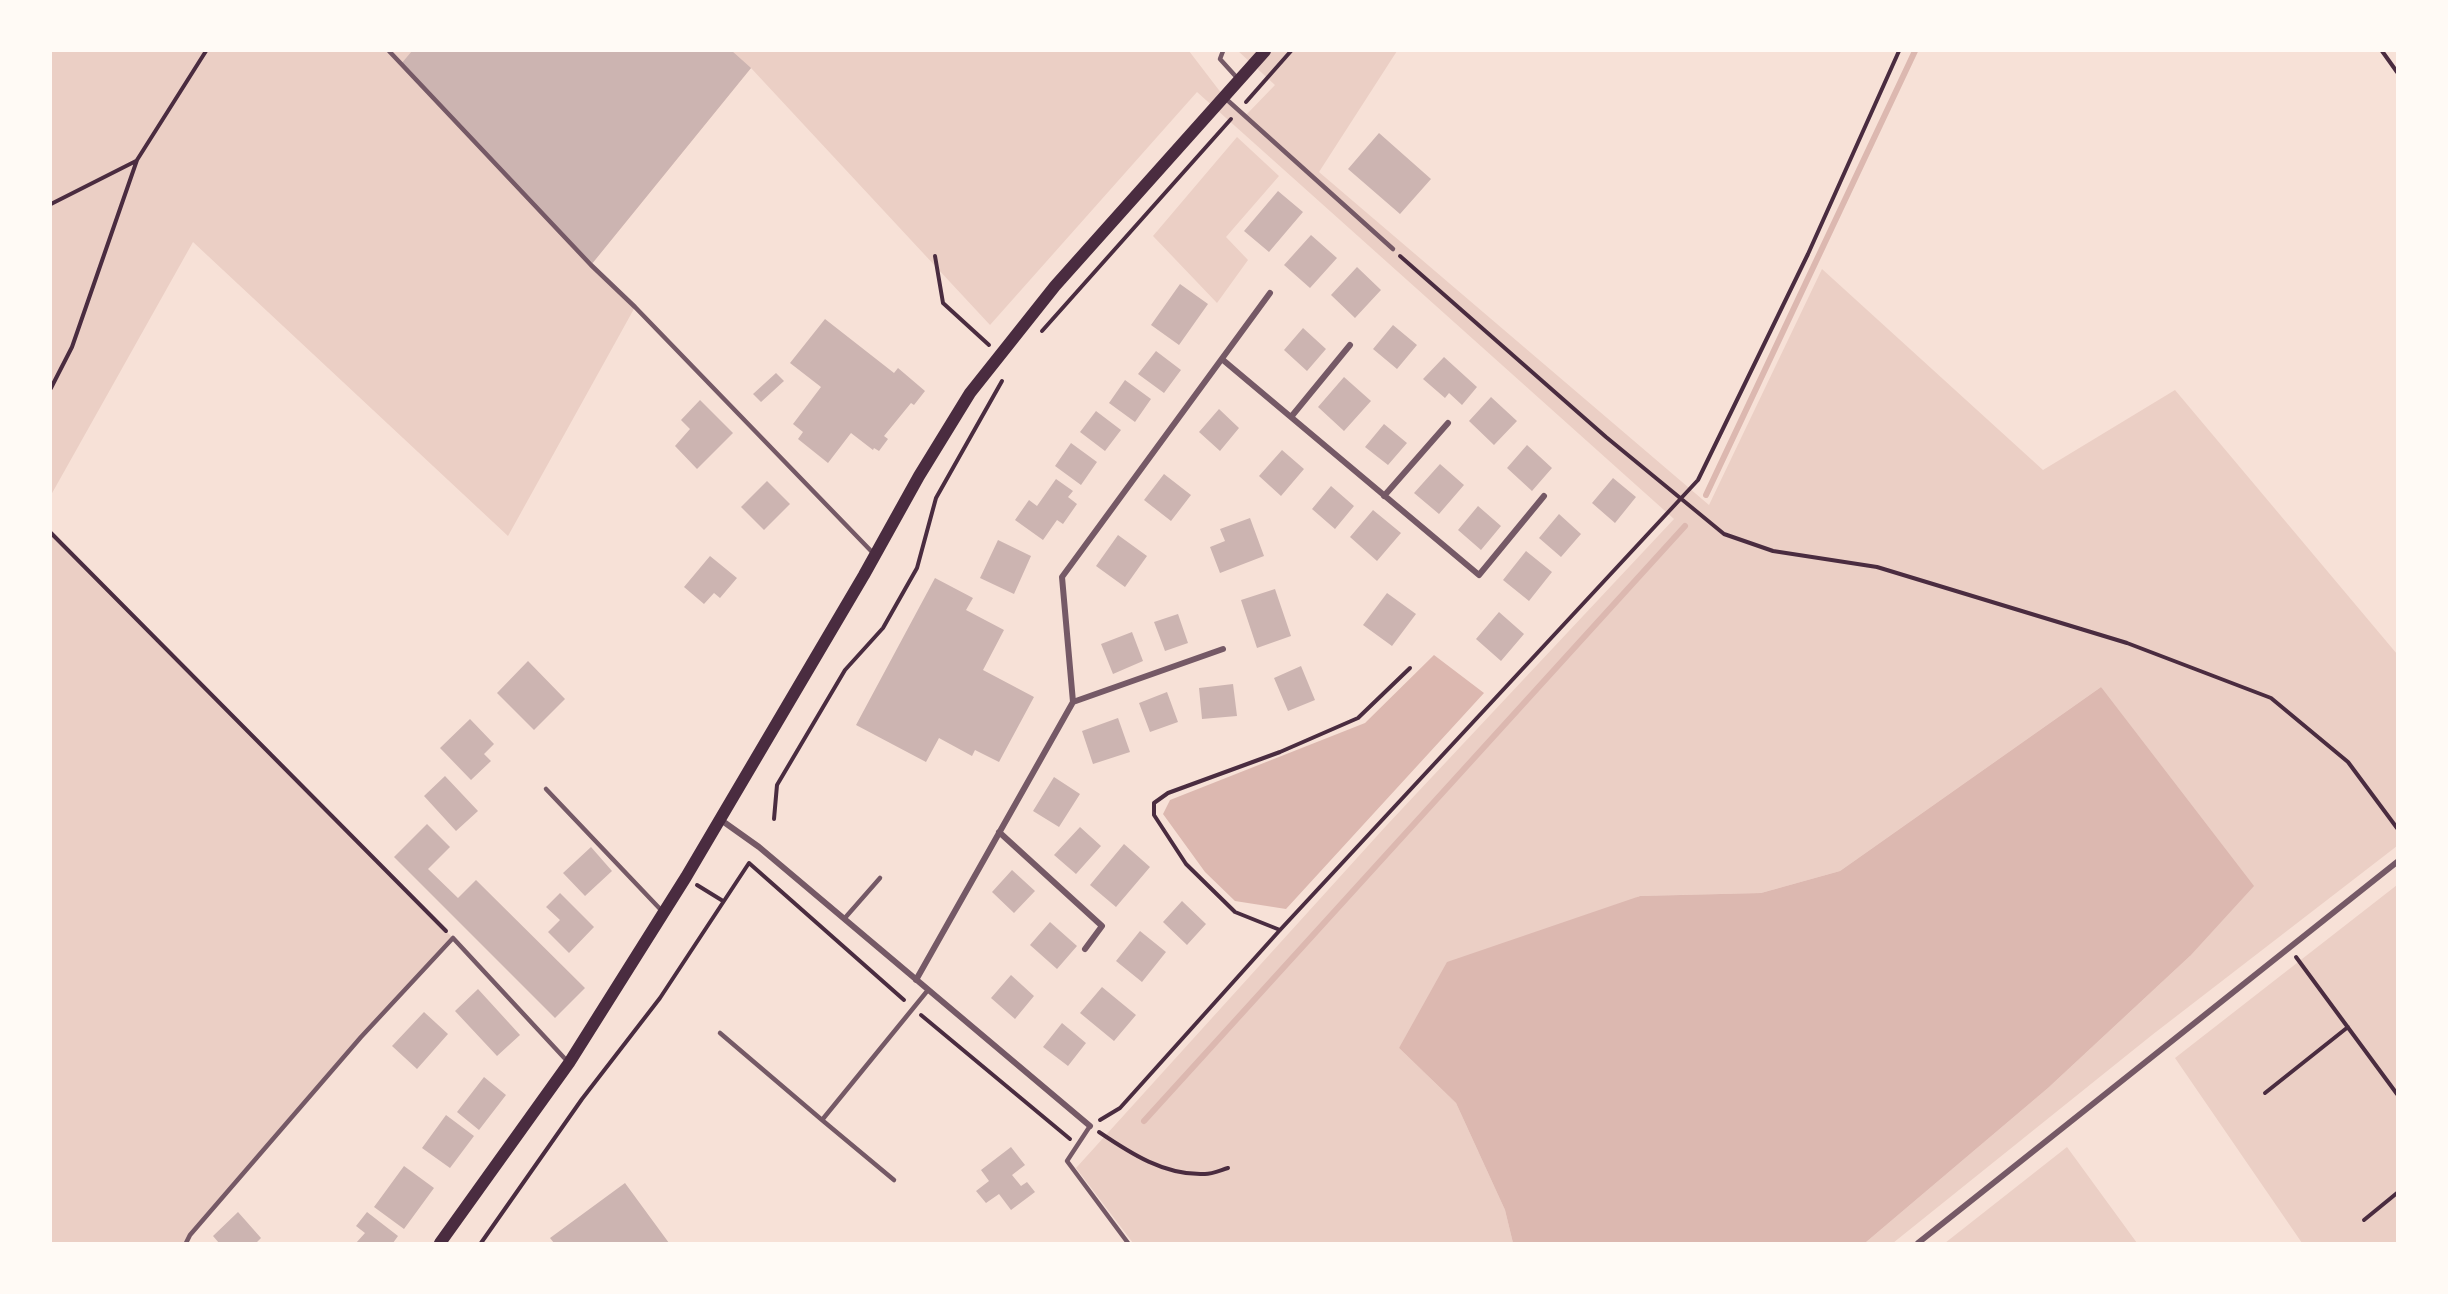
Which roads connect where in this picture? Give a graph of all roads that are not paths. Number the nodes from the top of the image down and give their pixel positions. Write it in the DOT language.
graph roads {
  1 [pos="389,51"];
  2 [pos="1222,51"];
  3 [pos="1265,51"];
  4 [pos="1239,81"];
  5 [pos="1225,98"];
  6 [pos="1393,249"];
  7 [pos="1270,293"];
  8 [pos="1350,345"];
  9 [pos="1223,360"];
  10 [pos="1291,417"];
  11 [pos="1449,423"];
  12 [pos="1384,496"];
  13 [pos="1544,496"];
  14 [pos="875,555"];
  15 [pos="1223,649"];
  16 [pos="1073,702"];
  17 [pos="546,789"];
  18 [pos="721,820"];
  19 [pos="999,832"];
  20 [pos="2397,862"];
  21 [pos="880,878"];
  22 [pos="664,912"];
  23 [pos="844,919"];
  24 [pos="1084,948"];
  25 [pos="916,980"];
  26 [pos="928,990"];
  27 [pos="720,1033"];
  28 [pos="569,1063"];
  29 [pos="822,1120"];
  30 [pos="1090,1126"];
  31 [pos="894,1180"];
  32 [pos="186,1243"];
  33 [pos="440,1243"];
  34 [pos="1128,1243"];
  35 [pos="1918,1243"];
  1 -- 14 [label="lane"];
  2 -- 4 [label="lane"];
  3 -- 4 [label="main road"];
  4 -- 5 [label="main road"];
  5 -- 6 [label="lane"];
  5 -- 14 [label="main road"];
  7 -- 9 [label="street"];
  8 -- 10 [label="street"];
  9 -- 10 [label="street"];
  9 -- 16 [label="street"];
  10 -- 12 [label="street"];
  11 -- 12 [label="street"];
  12 -- 13 [label="street"];
  14 -- 18 [label="main road"];
  15 -- 16 [label="street"];
  16 -- 19 [label="street"];
  17 -- 22 [label="lane"];
  18 -- 22 [label="main road"];
  18 -- 23 [label="street"];
  19 -- 24 [label="street"];
  19 -- 25 [label="street"];
  20 -- 35 [label="street"];
  21 -- 23 [label="lane"];
  22 -- 28 [label="main road"];
  23 -- 25 [label="street"];
  25 -- 26 [label="street"];
  26 -- 29 [label="lane"];
  26 -- 30 [label="street"];
  27 -- 29 [label="lane"];
  28 -- 32 [label="lane"];
  28 -- 33 [label="main road"];
  29 -- 31 [label="lane"];
  30 -- 34 [label="lane"];
}
